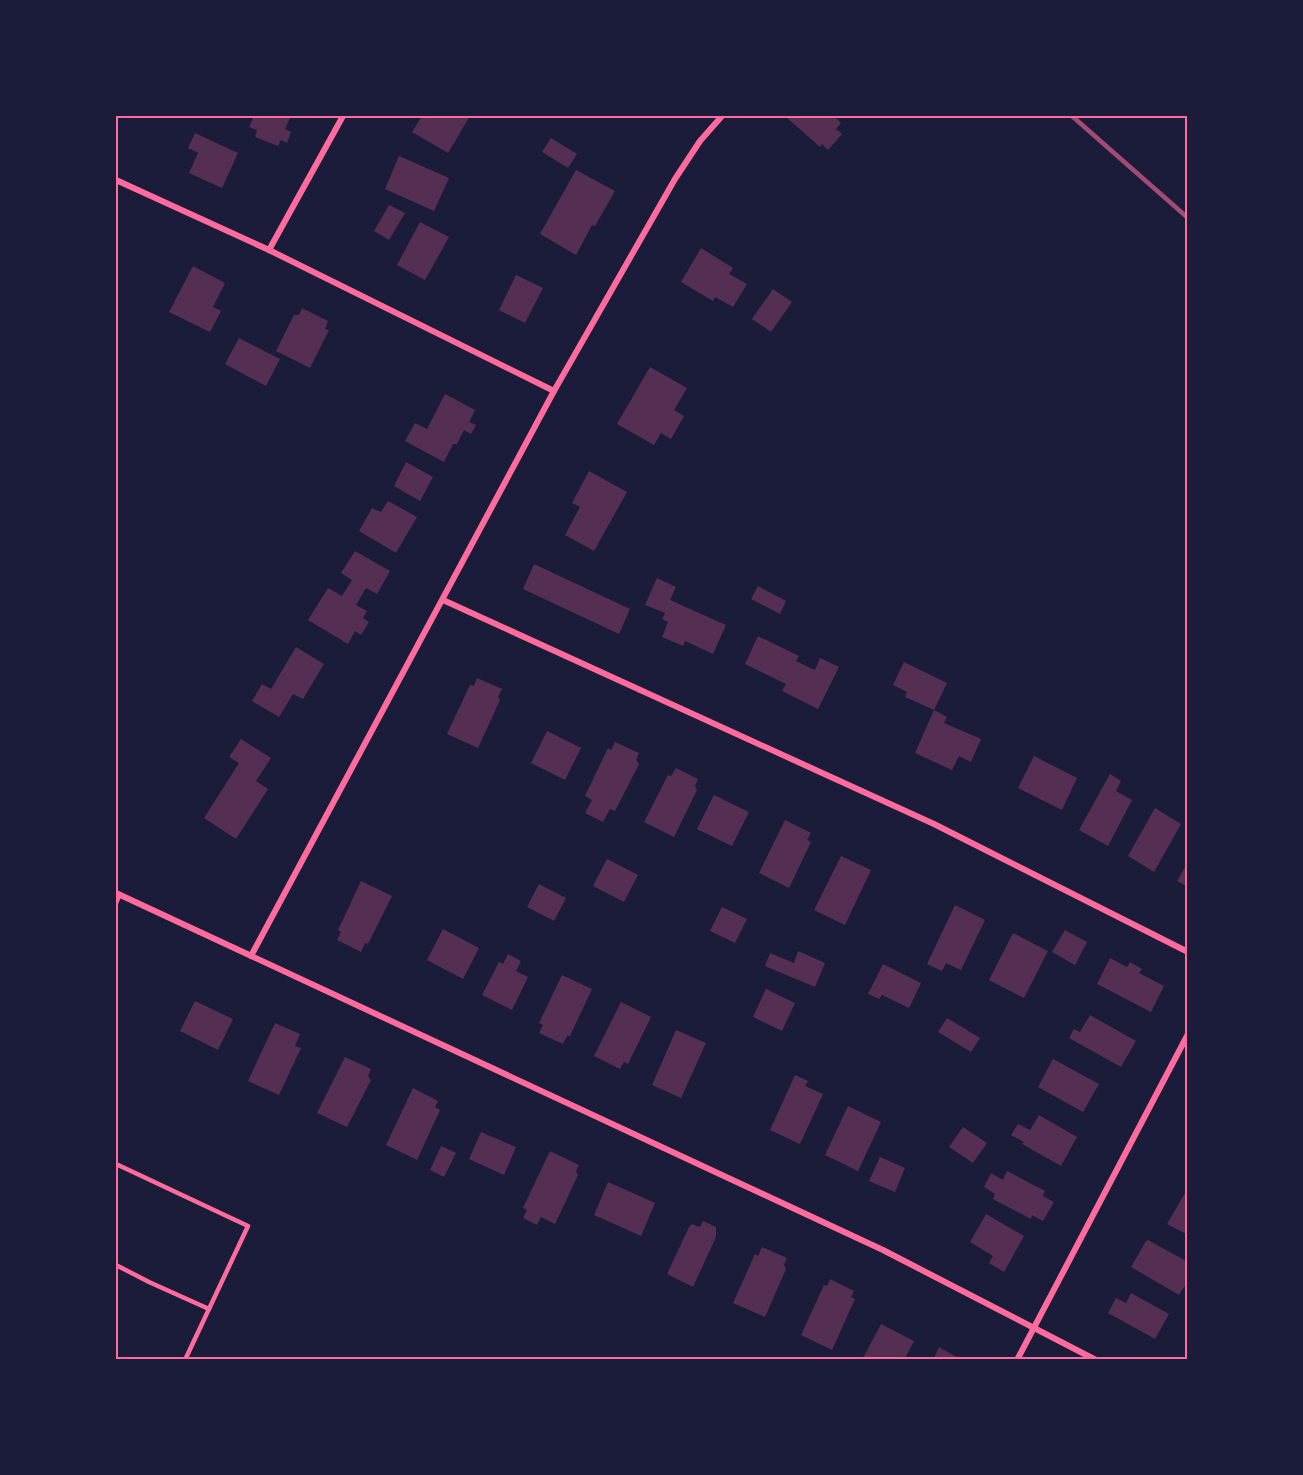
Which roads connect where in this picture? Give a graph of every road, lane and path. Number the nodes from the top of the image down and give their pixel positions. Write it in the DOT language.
graph roads {
  1 [pos="344,116"];
  2 [pos="722,116"];
  3 [pos="116,180"];
  4 [pos="269,250"];
  5 [pos="554,391"];
  6 [pos="443,600"];
  7 [pos="118,893"];
  8 [pos="116,903"];
  9 [pos="1188,952"];
  10 [pos="251,956"];
  11 [pos="1188,1034"];
  12 [pos="116,1164"];
  13 [pos="116,1265"];
  14 [pos="209,1309"];
  15 [pos="1034,1328"];
  16 [pos="186,1359"];
  17 [pos="1017,1359"];
  18 [pos="1096,1359"];
  1 -- 4 [label="street"];
  2 -- 5 [label="street"];
  3 -- 4 [label="street"];
  4 -- 5 [label="street"];
  5 -- 6 [label="street"];
  6 -- 9 [label="street"];
  6 -- 10 [label="street"];
  7 -- 8 [label="lane"];
  7 -- 10 [label="street"];
  10 -- 15 [label="street"];
  11 -- 15 [label="street"];
  12 -- 14 [label="lane"];
  13 -- 14 [label="lane"];
  14 -- 16 [label="lane"];
  15 -- 17 [label="street"];
  15 -- 18 [label="street"];
}
